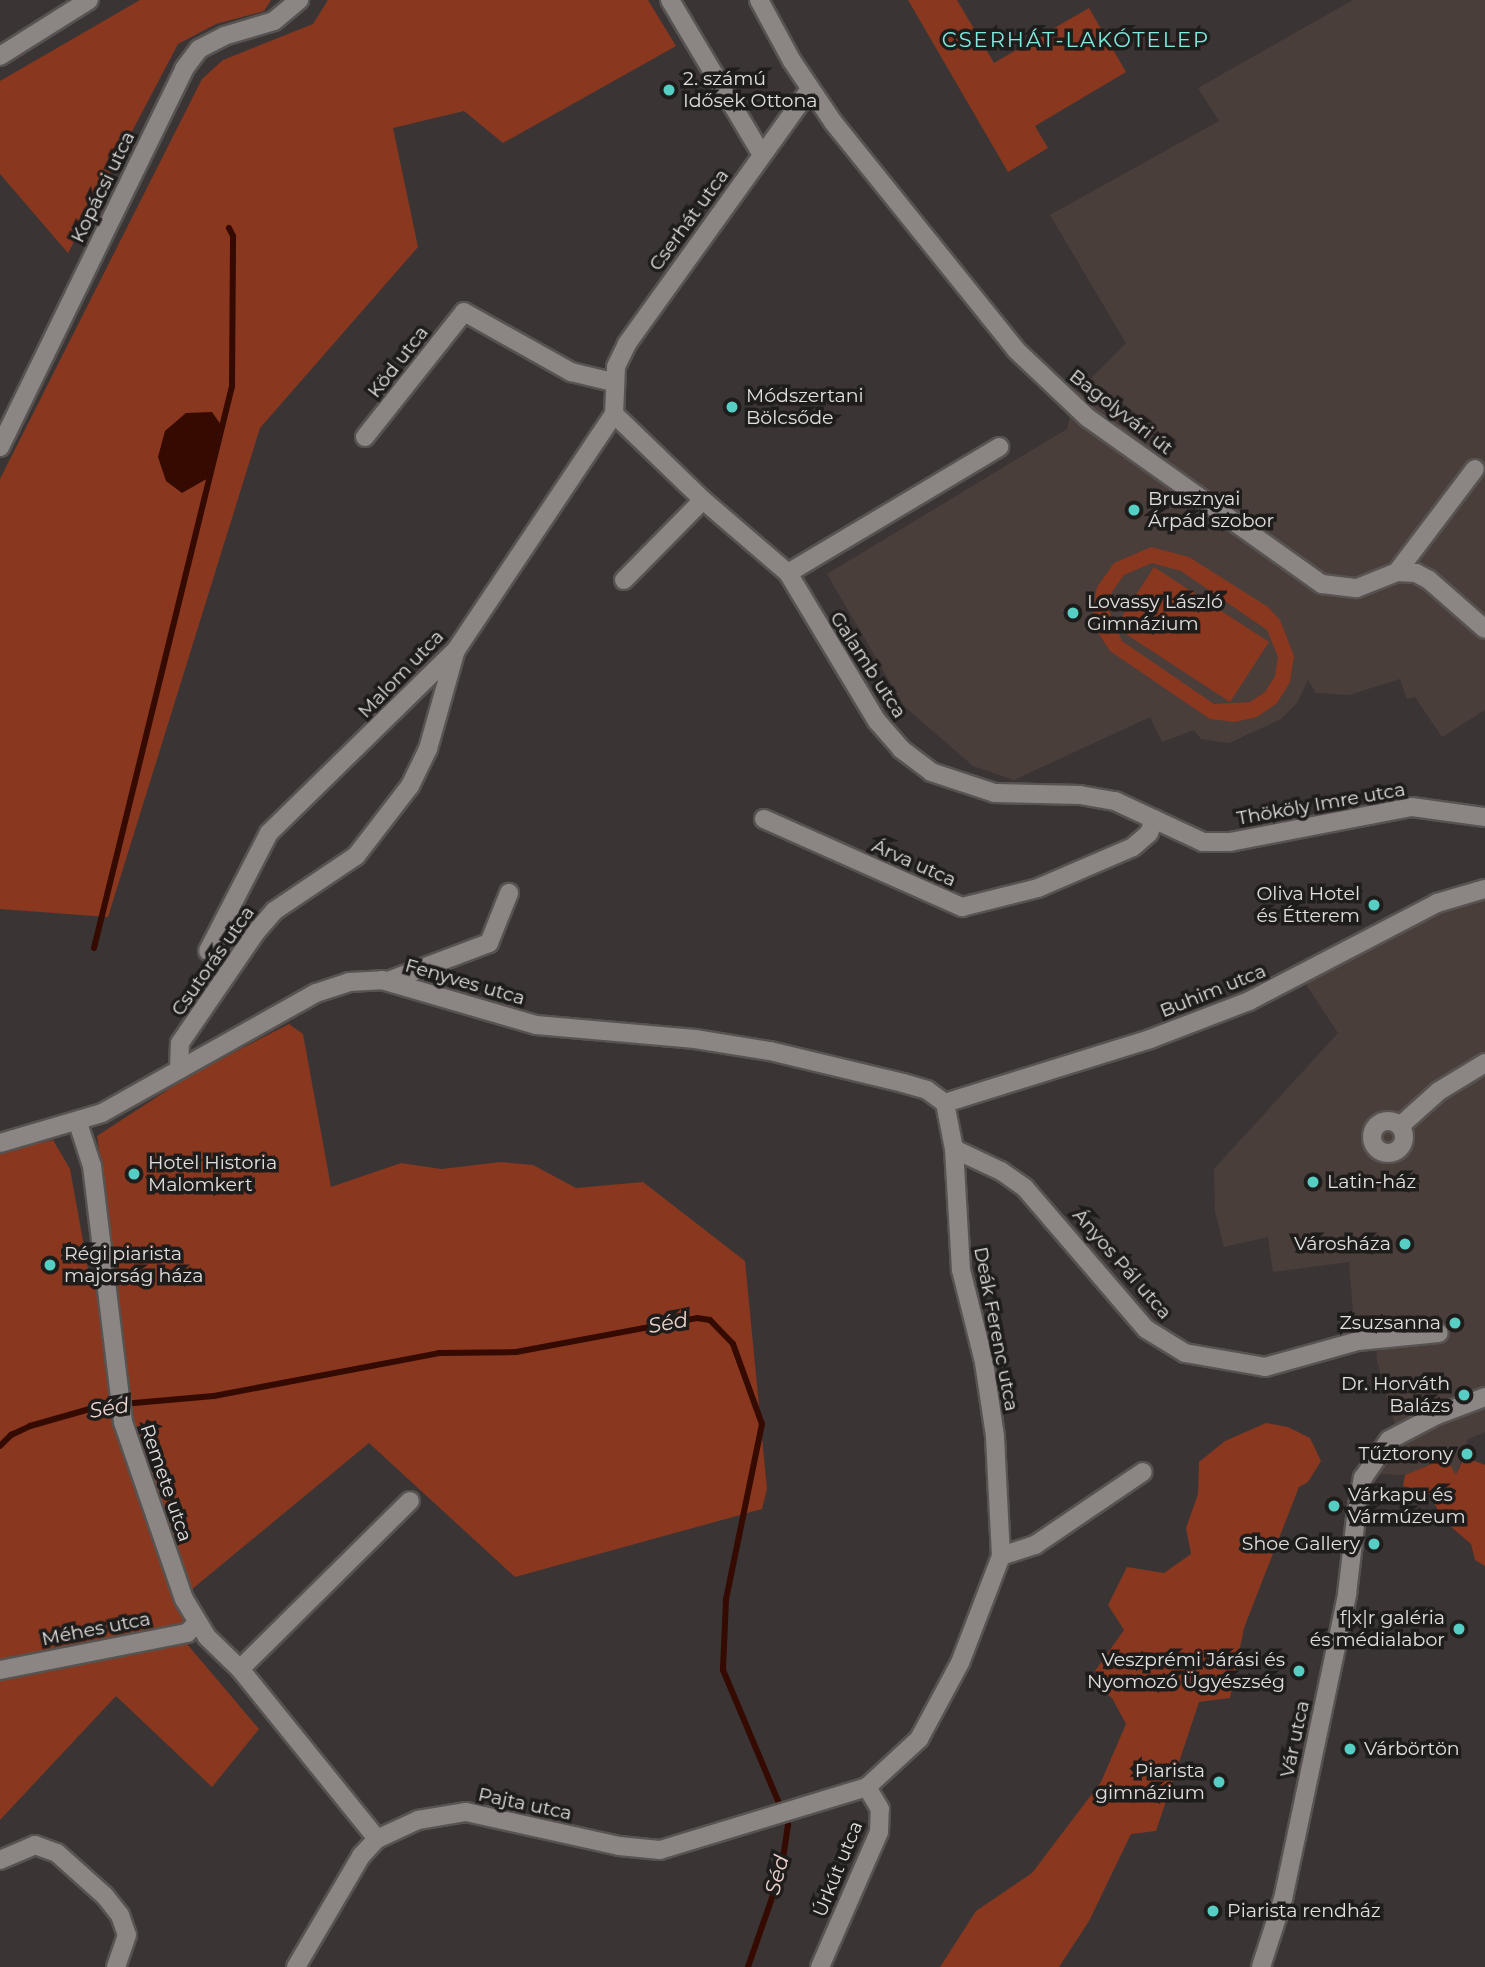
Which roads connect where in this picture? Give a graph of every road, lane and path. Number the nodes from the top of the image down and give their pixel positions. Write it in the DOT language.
graph roads {
  1 [pos="89,0"];
  2 [pos="299,0"];
  3 [pos="670,0"];
  4 [pos="759,0"];
  5 [pos="65,5"];
  6 [pos="0,56"];
  7 [pos="810,89"];
  8 [pos="762,155"];
  9 [pos="613,382"];
  10 [pos="614,414"];
  11 [pos="365,438"];
  12 [pos="0,447"];
  13 [pos="999,447"];
  14 [pos="1475,469"];
  15 [pos="703,500"];
  16 [pos="1397,572"];
  17 [pos="788,573"];
  18 [pos="624,580"];
  19 [pos="1485,629"];
  20 [pos="456,650"];
  21 [pos="1485,817"];
  22 [pos="764,819"];
  23 [pos="1161,822"];
  24 [pos="1485,889"];
  25 [pos="509,893"];
  26 [pos="208,951"];
  27 [pos="388,981"];
  28 [pos="1485,1063"];
  29 [pos="179,1070"];
  30 [pos="945,1103"];
  31 [pos="78,1123"];
  32 [pos="1400,1126"];
  33 [pos="0,1143"];
  34 [pos="954,1149"];
  35 [pos="1439,1333"];
  36 [pos="1480,1399"];
  37 [pos="1143,1472"];
  38 [pos="410,1500"];
  39 [pos="1001,1556"];
  40 [pos="197,1623"];
  41 [pos="0,1670"];
  42 [pos="240,1670"];
  43 [pos="867,1787"];
  44 [pos="798,1807"];
  45 [pos="377,1839"];
  46 [pos="6,1856"];
  47 [pos="116,1967"];
  48 [pos="296,1967"];
  49 [pos="820,1967"];
  50 [pos="1261,1967"];
  1 -- 5 [label="street"];
  2 -- 12 [label="street, Kopácsi utca"];
  3 -- 8 [label="street"];
  4 -- 7 [label="street, Bagolyvári út"];
  5 -- 6 [label="street"];
  7 -- 8 [label="street, Cserhát utca"];
  7 -- 16 [label="street, Bagolyvári út"];
  8 -- 9 [label="street, Cserhát utca"];
  9 -- 10 [label="street"];
  9 -- 11 [label="street, Köd utca"];
  10 -- 15 [label="street, Galamb utca"];
  10 -- 20 [label="street, Malom utca"];
  13 -- 17 [label="street"];
  14 -- 16 [label="street"];
  15 -- 17 [label="street, Galamb utca"];
  15 -- 18 [label="street"];
  16 -- 19 [label="street"];
  17 -- 23 [label="street, Galamb utca"];
  20 -- 26 [label="street, Malom utca"];
  20 -- 29 [label="street, Csutorás utca"];
  21 -- 23 [label="street, Thököly Imre utca"];
  22 -- 23 [label="street, Árva utca"];
  24 -- 30 [label="street, Buhim utca"];
  25 -- 27 [label="street"];
  27 -- 29 [label="street, Fenyves utca"];
  27 -- 30 [label="street, Fenyves utca"];
  28 -- 32 [label="street"];
  29 -- 31 [label="street, Fenyves utca"];
  30 -- 34 [label="street, Deák Ferenc utca"];
  31 -- 33 [label="street, Fenyves utca"];
  31 -- 40 [label="street, Remete utca"];
  34 -- 35 [label="street, Ányos Pál utca"];
  34 -- 39 [label="street, Deák Ferenc utca"];
  36 -- 50 [label="street, Vár utca"];
  37 -- 39 [label="street"];
  38 -- 42 [label="street"];
  39 -- 43 [label="street, Deák Ferenc utca"];
  40 -- 41 [label="street, Méhes utca"];
  40 -- 42 [label="street, Remete utca"];
  42 -- 45 [label="street, Remete utca"];
  43 -- 44 [label="street, Deák Ferenc utca"];
  43 -- 49 [label="street, Úrkút utca"];
  44 -- 45 [label="street, Pajta utca"];
  45 -- 48 [label="street, Pajta utca"];
  46 -- 47 [label="street"];
}
